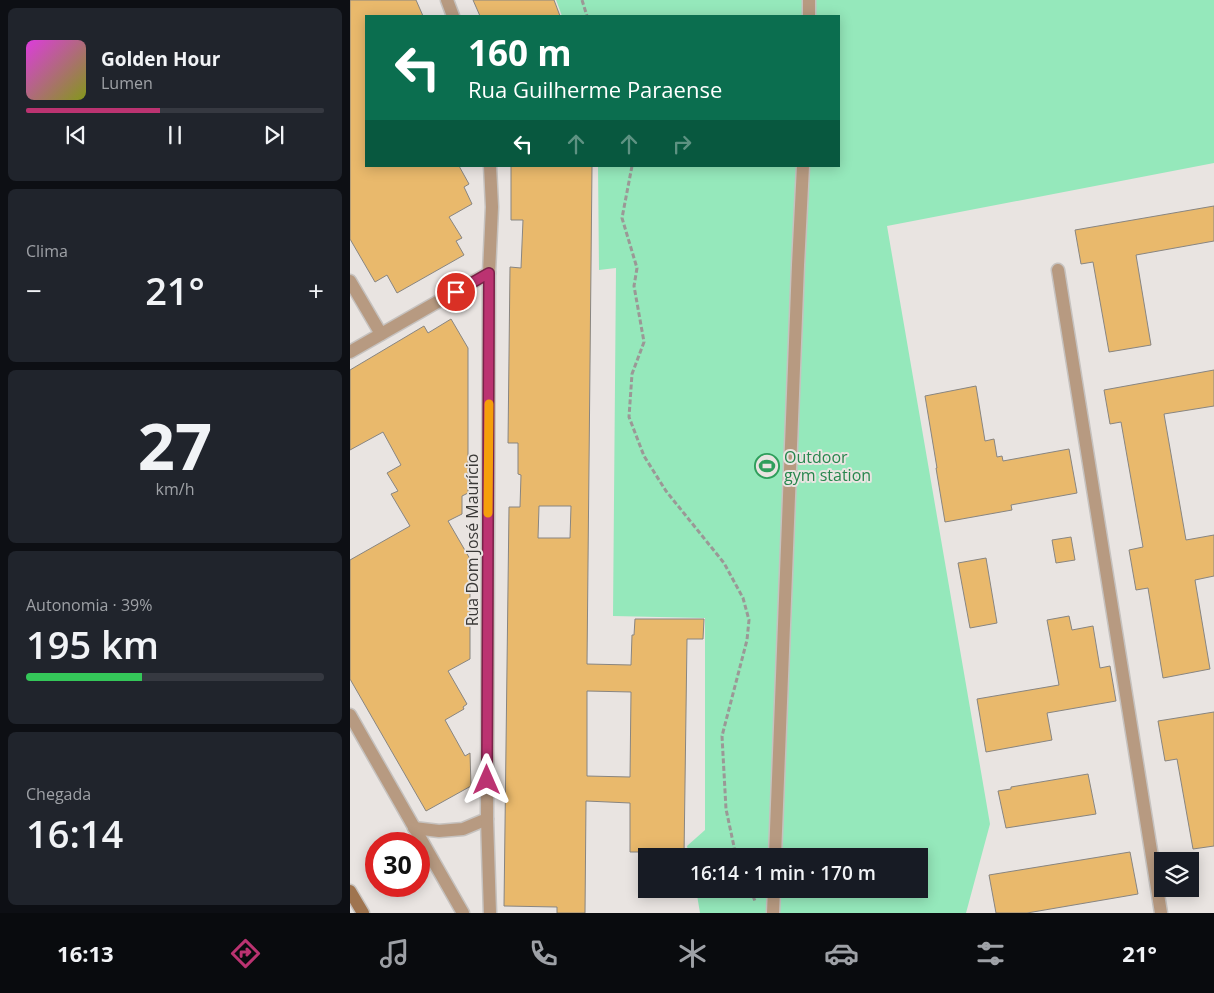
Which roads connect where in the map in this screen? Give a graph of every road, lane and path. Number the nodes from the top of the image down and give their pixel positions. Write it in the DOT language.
graph roads {
  1 [pos="447,0"];
  2 [pos="582,0"];
  3 [pos="809,0"];
  4 [pos="453,15"];
  5 [pos="587,15"];
  6 [pos="809,15"];
  7 [pos="490,167"];
  8 [pos="632,167"];
  9 [pos="803,167"];
  10 [pos="1058,270"];
  11 [pos="489,273"];
  12 [pos="350,281"];
  13 [pos="381,334"];
  14 [pos="350,352"];
  15 [pos="350,715"];
  16 [pos="487,820"];
  17 [pos="414,828"];
  18 [pos="734,848"];
  19 [pos="775,848"];
  20 [pos="350,891"];
  21 [pos="774,898"];
  22 [pos="363,913"];
  23 [pos="463,913"];
  24 [pos="490,913"];
  25 [pos="773,913"];
  26 [pos="1161,913"];
  1 -- 4 [label="street"];
  2 -- 5 [label="path"];
  3 -- 6 [label="street"];
  7 -- 11 [label="street, Rua Dom José Maurício"];
  8 -- 18 [label="path"];
  9 -- 19 [label="street"];
  10 -- 26 [label="street"];
  11 -- 13 [label="street"];
  11 -- 16 [label="street, Rua Dom José Maurício"];
  12 -- 13 [label="street"];
  13 -- 14 [label="street"];
  15 -- 17 [label="street"];
  16 -- 17 [label="street"];
  16 -- 24 [label="street, Rua Dom José Maurício"];
  17 -- 23 [label="street"];
  20 -- 22 [label="street"];
  21 -- 25 [label="street"];
}
